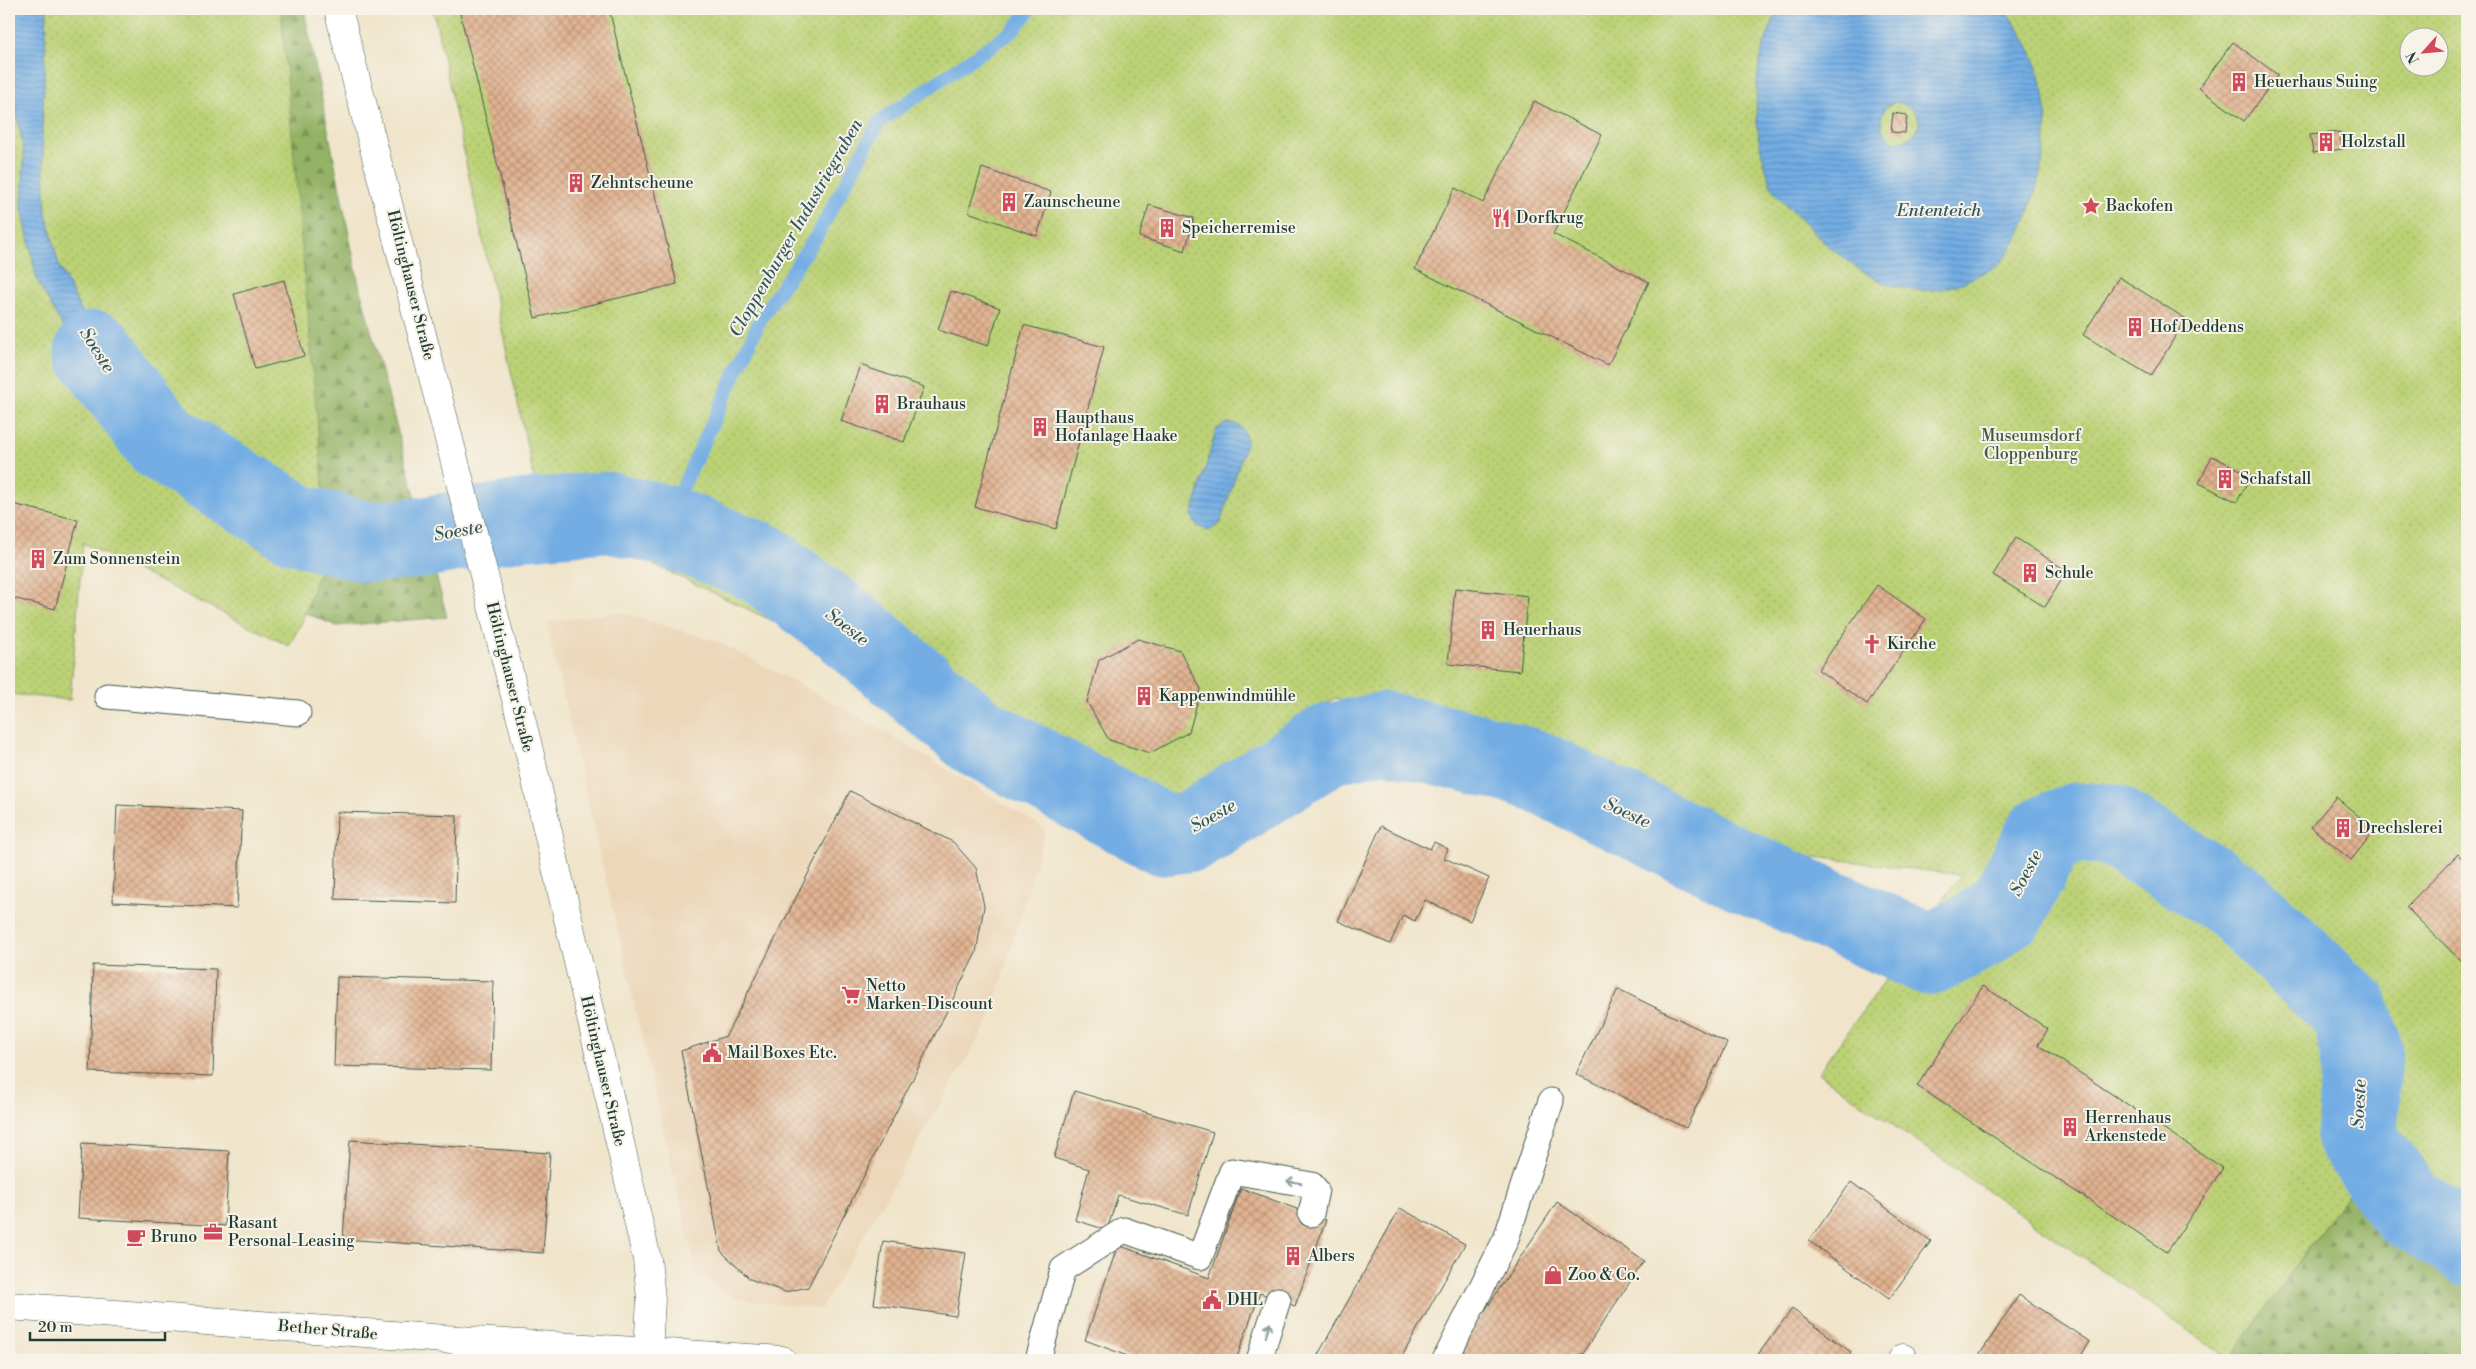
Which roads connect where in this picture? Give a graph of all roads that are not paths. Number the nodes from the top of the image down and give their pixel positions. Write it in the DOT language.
graph roads {
  1 [pos="338,9"];
  2 [pos="107,696"];
  3 [pos="298,713"];
  4 [pos="1551,1101"];
  5 [pos="1311,1214"];
  6 [pos="1278,1300"];
  7 [pos="9,1306"];
  8 [pos="648,1351"];
  9 [pos="782,1360"];
  10 [pos="1038,1360"];
  11 [pos="1259,1360"];
  12 [pos="1445,1360"];
  1 -- 8 [label="street, Höltinghauser Straße"];
  2 -- 3 [label="lane"];
  4 -- 12 [label="lane"];
  5 -- 10 [label="lane, one-way"];
  11 -- 6 [label="lane, one-way"];
  7 -- 8 [label="street, Bether Straße"];
  8 -- 9 [label="street, Bether Straße"];
}
